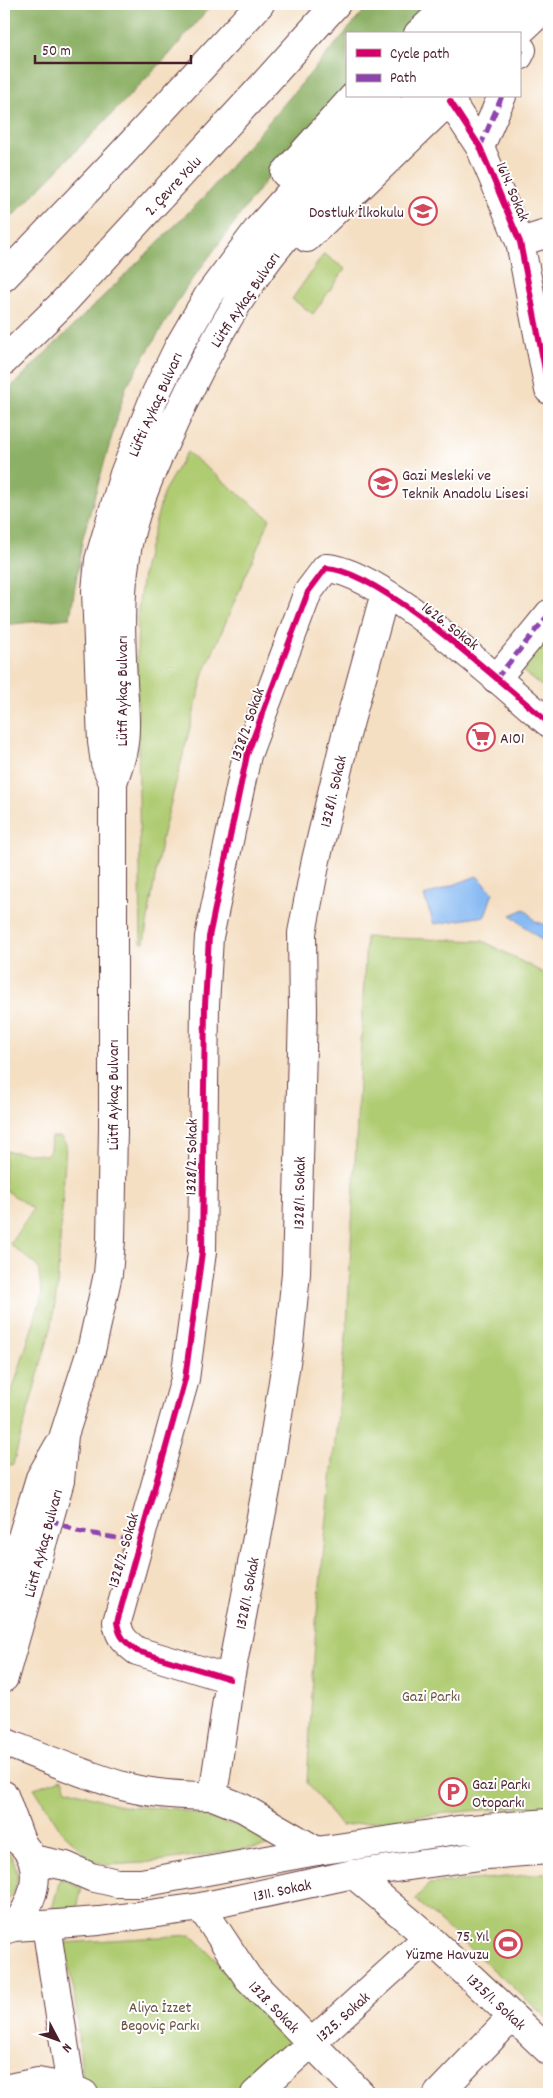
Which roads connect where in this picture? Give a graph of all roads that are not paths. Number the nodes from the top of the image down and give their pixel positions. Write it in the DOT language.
graph roads {
  1 [pos="260,4"];
  2 [pos="336,4"];
  3 [pos="450,4"];
  4 [pos="484,4"];
  5 [pos="518,4"];
  6 [pos="549,4"];
  7 [pos="420,32"];
  8 [pos="454,32"];
  9 [pos="489,32"];
  10 [pos="520,46"];
  11 [pos="352,98"];
  12 [pos="385,98"];
  13 [pos="420,98"];
  14 [pos="452,98"];
  15 [pos="501,98"];
  16 [pos="480,147"];
  17 [pos="549,233"];
  18 [pos="520,242"];
  19 [pos="229,266"];
  20 [pos="4,277"];
  21 [pos="225,324"];
  22 [pos="4,361"];
  23 [pos="549,390"];
  24 [pos="326,568"];
  25 [pos="385,593"];
  26 [pos="549,614"];
  27 [pos="496,679"];
  28 [pos="549,724"];
  29 [pos="113,783"];
  30 [pos="64,1436"];
  31 [pos="4,1596"];
  32 [pos="4,1678"];
  33 [pos="230,1679"];
  34 [pos="4,1742"];
  35 [pos="4,1794"];
  36 [pos="213,1796"];
  37 [pos="549,1824"];
  38 [pos="19,1844"];
  39 [pos="549,1850"];
  40 [pos="317,1851"];
  41 [pos="353,1874"];
  42 [pos="201,1907"];
  43 [pos="46,1925"];
  44 [pos="9,1928"];
  45 [pos="428,1937"];
  46 [pos="512,2017"];
  47 [pos="311,2043"];
  48 [pos="549,2051"];
  49 [pos="4,2089"];
  50 [pos="74,2092"];
  51 [pos="254,2094"];
  52 [pos="361,2094"];
  53 [pos="438,2094"];
  1 -- 20 [label="main road"];
  2 -- 22 [label="main road, 2. Çevre Yolu"];
  3 -- 7 [label="main road"];
  4 -- 8 [label="main road"];
  5 -- 9 [label="main road"];
  6 -- 10 [label="main road"];
  11 -- 19 [label="main road"];
  12 -- 19 [label="main road, Lüfti Aykaç Bulvarı"];
  13 -- 21 [label="main road, Lütfi Aykaç Bulvarı"];
  14 -- 16 [label="main road, 1614. Sokak"];
  14 -- 21 [label="main road"];
  15 -- 16 [label="main road"];
  16 -- 18 [label="main road, 1614. Sokak"];
  17 -- 18 [label="main road"];
  18 -- 23 [label="main road, 1614. Sokak"];
  19 -- 29 [label="main road, Lüfti Aykaç Bulvarı"];
  21 -- 29 [label="main road, Lütfi Aykaç Bulvarı"];
  24 -- 25 [label="main road, 1626. Sokak"];
  24 -- 33 [label="main road, 1328/2. Sokak"];
  25 -- 27 [label="main road, 1626. Sokak"];
  25 -- 33 [label="main road, 1328/1. Sokak"];
  26 -- 27 [label="main road"];
  27 -- 28 [label="main road, 1626. Sokak"];
  29 -- 30 [label="main road, Lütfi Aykaç Bulvarı"];
  30 -- 31 [label="main road, Lütfi Aykaç Bulvarı"];
  30 -- 32 [label="main road, Lütfi Aykaç Bulvarı"];
  33 -- 36 [label="main road, 1328/1. Sokak"];
  34 -- 36 [label="main road"];
  35 -- 38 [label="main road"];
  36 -- 40 [label="main road"];
  37 -- 40 [label="main road, 1311. Sokak"];
  38 -- 40 [label="main road, 1311. Sokak"];
  38 -- 44 [label="main road"];
  39 -- 41 [label="main road, 1311. Sokak"];
  41 -- 42 [label="main road, 1311. Sokak"];
  41 -- 45 [label="main road, 1325/1. Sokak"];
  42 -- 43 [label="main road, 1311. Sokak"];
  42 -- 47 [label="main road, 1328. Sokak"];
  43 -- 44 [label="main road, 1311. Sokak"];
  43 -- 50 [label="main road"];
  45 -- 46 [label="main road, 1325/1. Sokak"];
  45 -- 47 [label="main road, 1325. Sokak"];
  46 -- 48 [label="main road, 1325/1. Sokak"];
  46 -- 53 [label="main road"];
  47 -- 51 [label="main road, 1325. Sokak"];
  47 -- 52 [label="main road, 1328. Sokak"];
  49 -- 50 [label="main road"];
}
